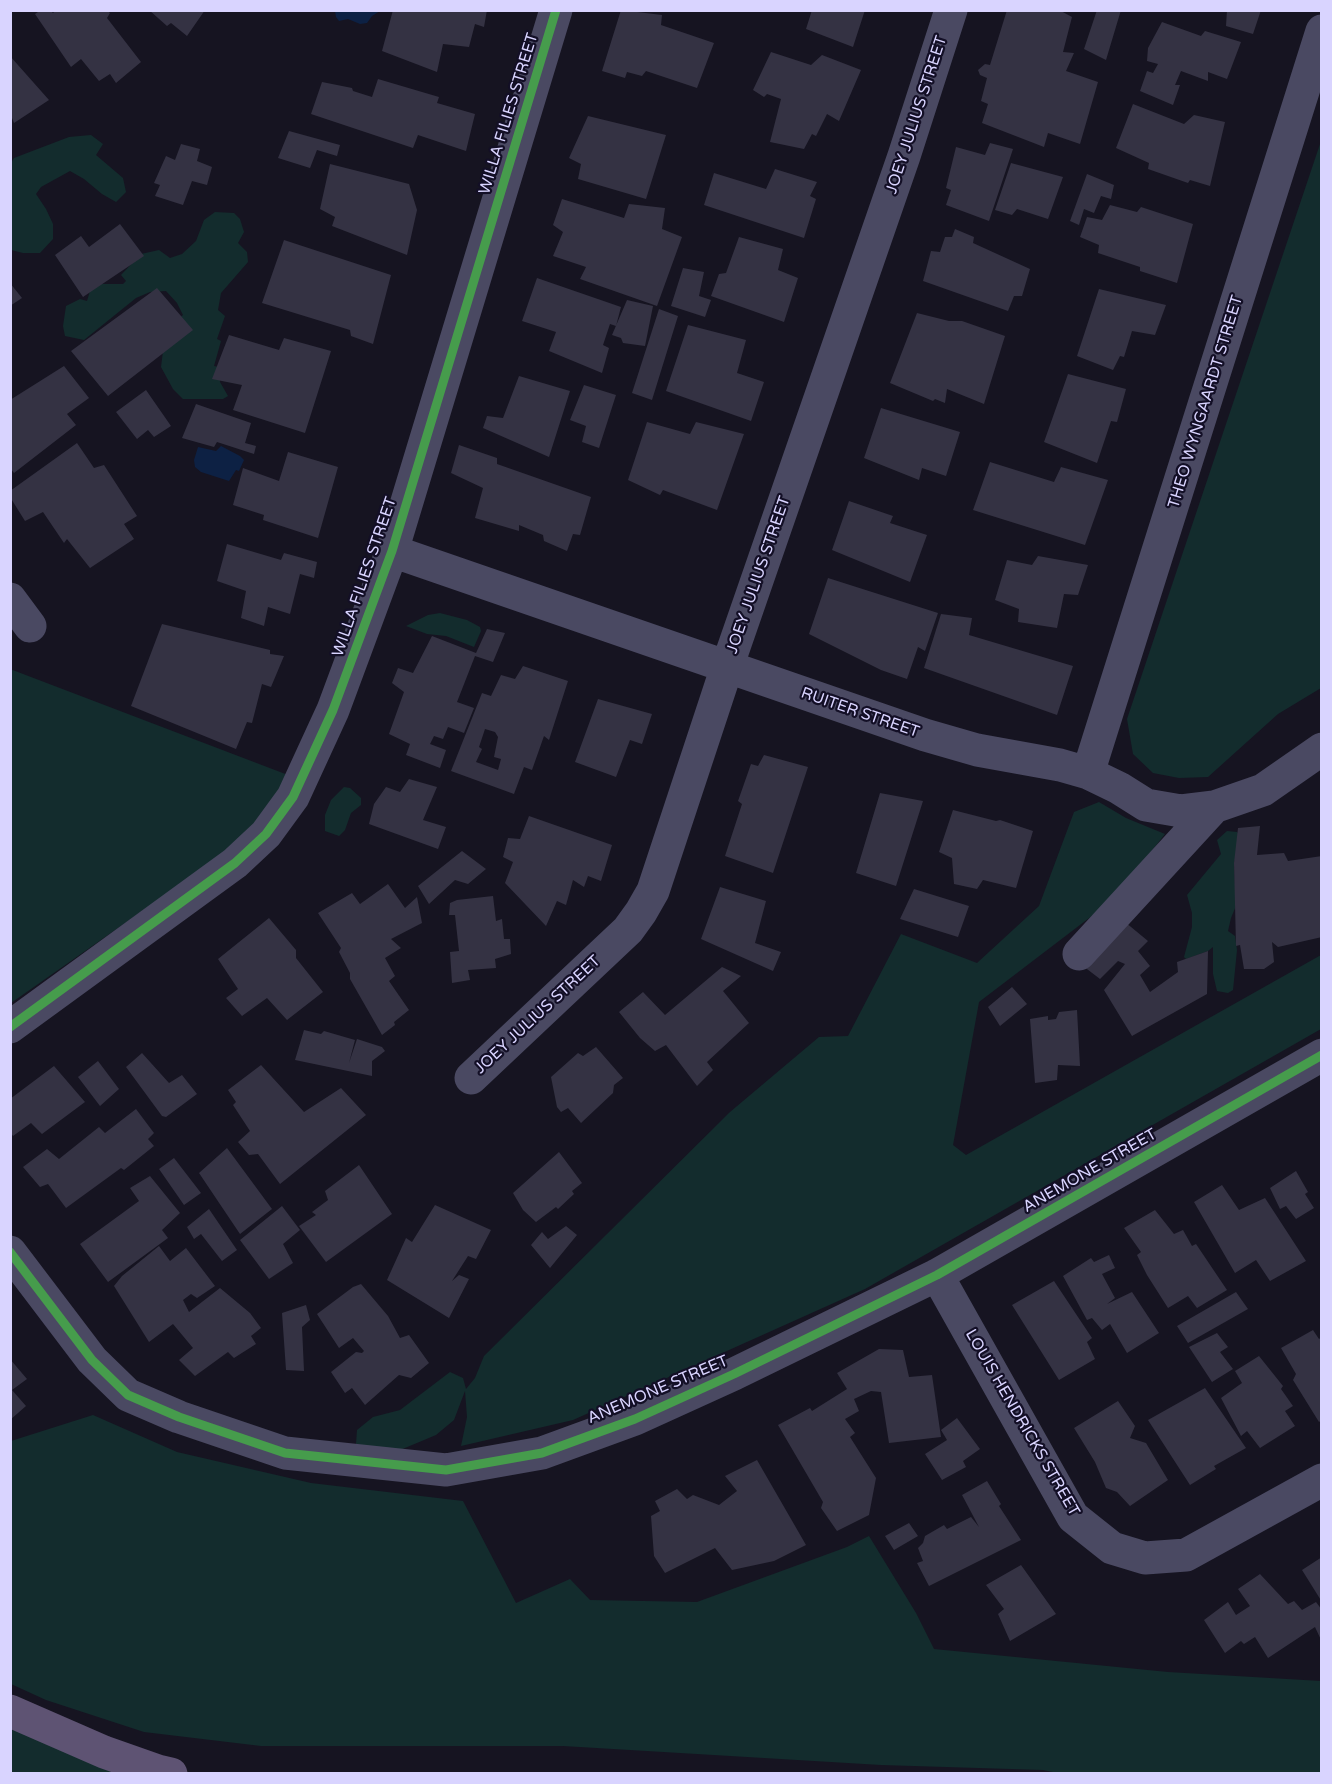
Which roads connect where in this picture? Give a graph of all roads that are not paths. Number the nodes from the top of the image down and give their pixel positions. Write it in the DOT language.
graph roads {
  1 [pos="556,10"];
  2 [pos="951,10"];
  3 [pos="1322,31"];
  4 [pos="392,551"];
  5 [pos="10,599"];
  6 [pos="30,626"];
  7 [pos="727,667"];
  8 [pos="1322,749"];
  9 [pos="1088,773"];
  10 [pos="1214,807"];
  11 [pos="1079,954"];
  12 [pos="10,1027"];
  13 [pos="1322,1055"];
  14 [pos="471,1078"];
  15 [pos="10,1252"];
  16 [pos="937,1275"];
  17 [pos="1322,1480"];
  18 [pos="10,1711"];
  19 [pos="171,1773"];
  1 -- 4 [label="street, WILLA FILIES STREET"];
  2 -- 7 [label="street, JOEY JULIUS STREET"];
  3 -- 9 [label="street, THEO WYNGAARDT STREET"];
  4 -- 7 [label="street, RUITER STREET"];
  4 -- 12 [label="street, WILLA FILIES STREET"];
  5 -- 6 [label="street"];
  7 -- 9 [label="street, RUITER STREET"];
  7 -- 14 [label="street, JOEY JULIUS STREET"];
  8 -- 10 [label="street, RUITER STREET"];
  9 -- 10 [label="street, RUITER STREET"];
  10 -- 11 [label="street"];
  13 -- 16 [label="street, ANEMONE STREET"];
  15 -- 16 [label="street, ANEMONE STREET"];
  16 -- 17 [label="street, LOUIS HENDRICKS STREET"];
  18 -- 19 [label="main road"];
}
